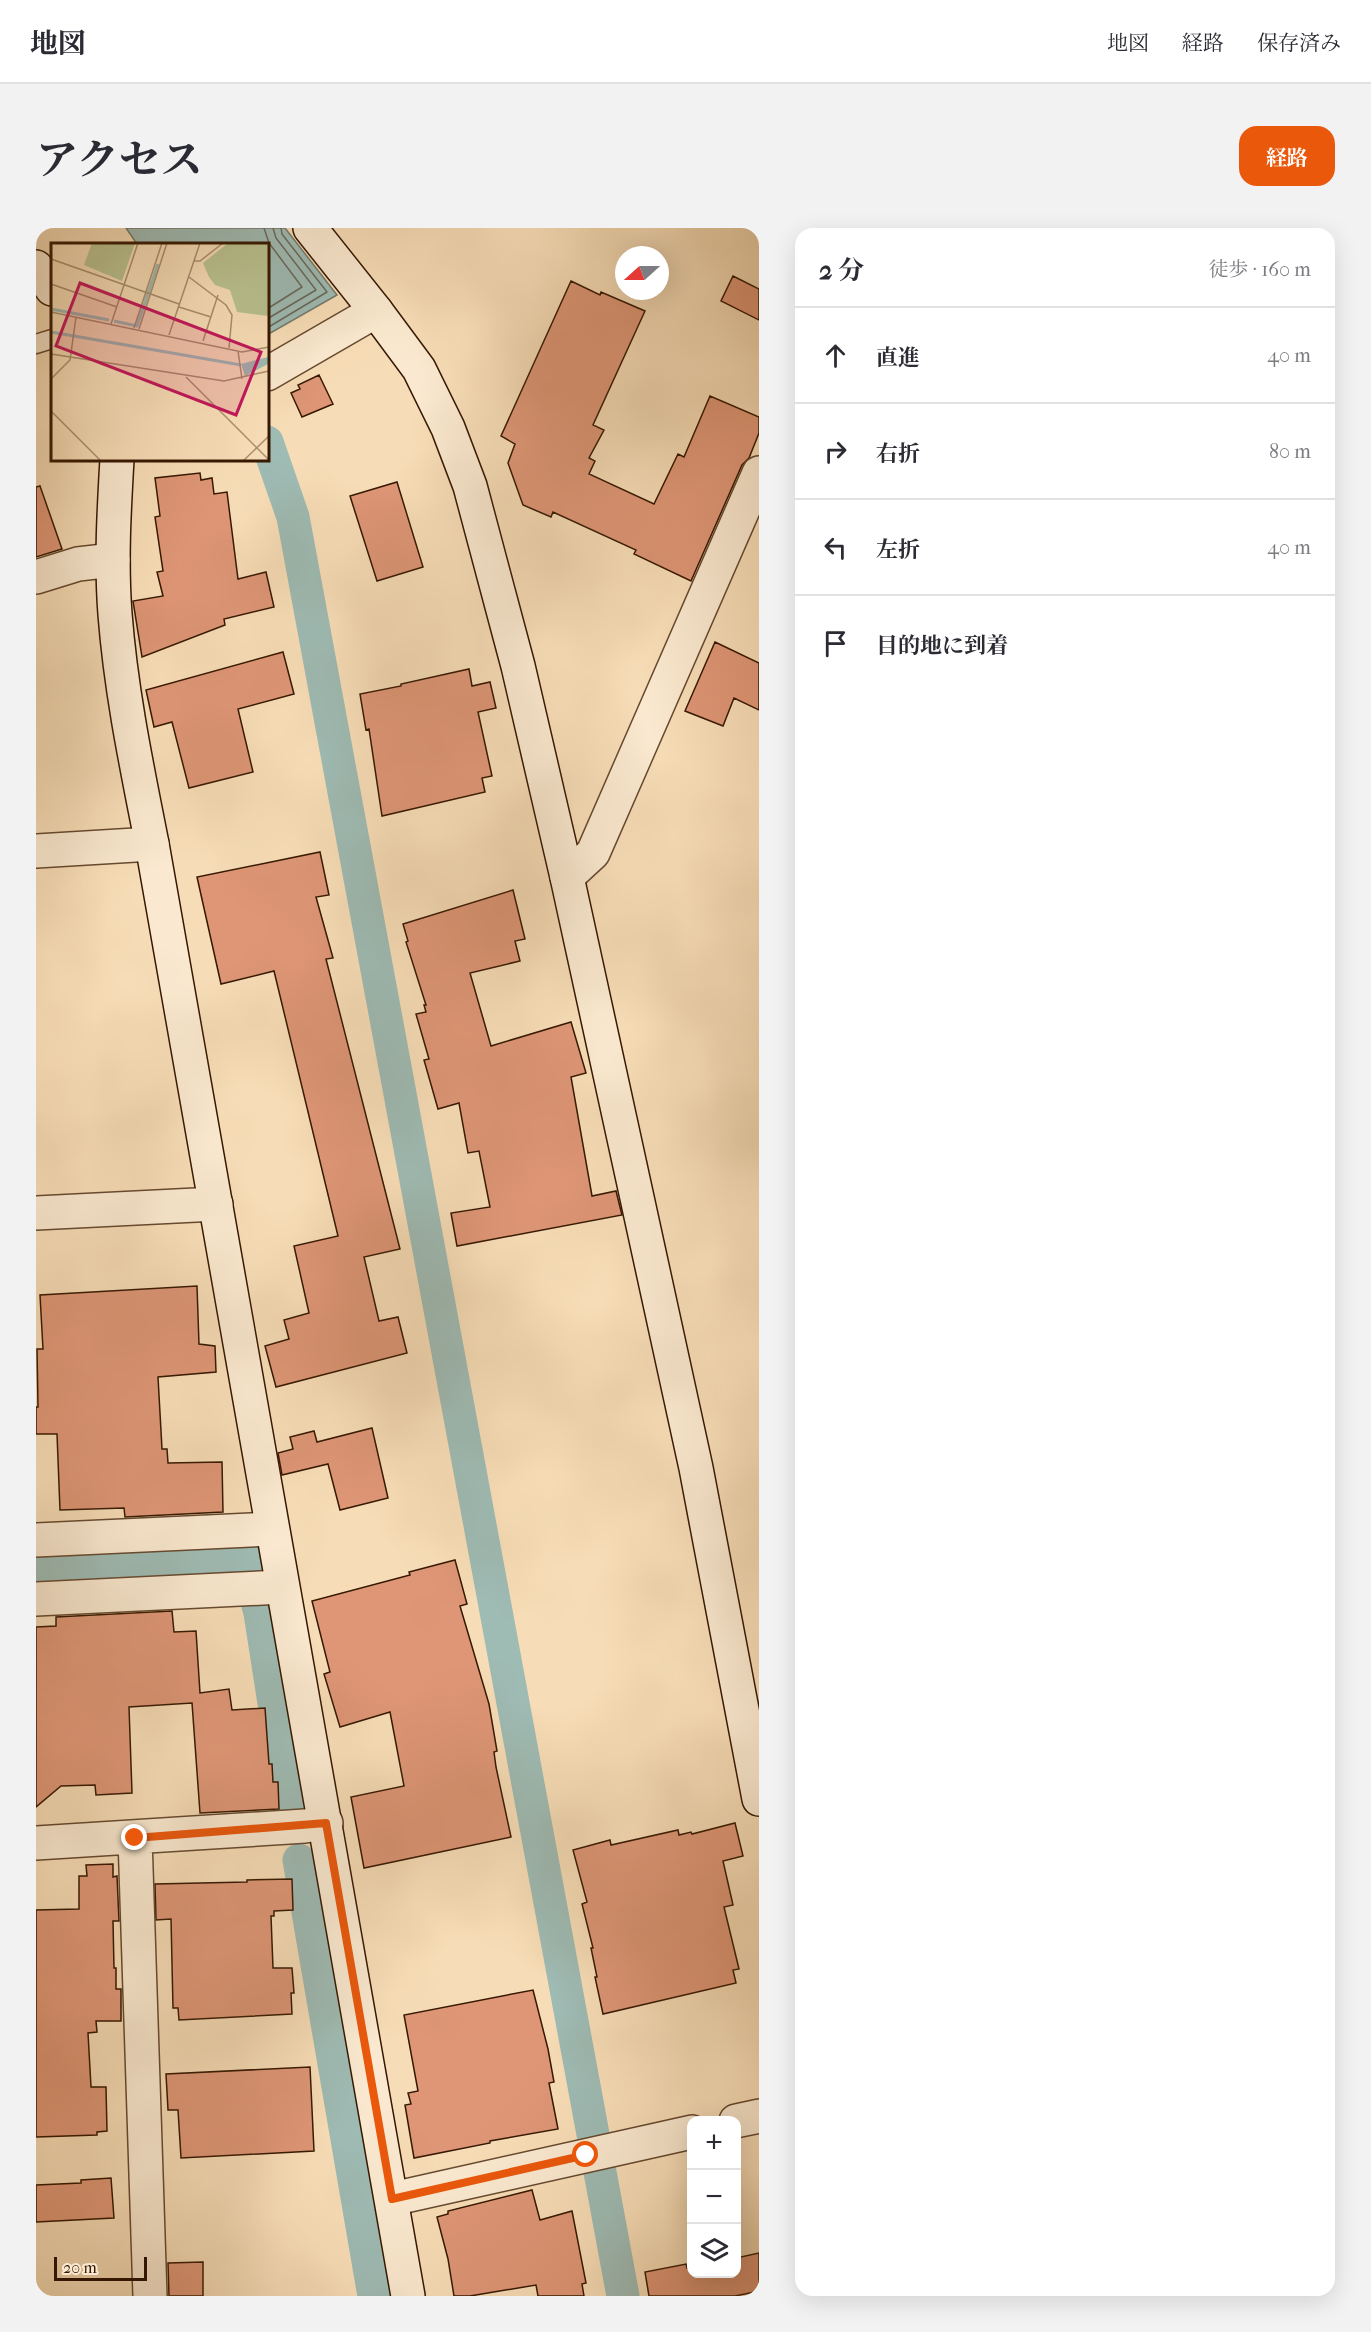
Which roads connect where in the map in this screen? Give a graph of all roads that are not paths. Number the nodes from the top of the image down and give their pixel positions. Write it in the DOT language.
graph roads {
  1 [pos="310,228"];
  2 [pos="36,267"];
  3 [pos="51,288"];
  4 [pos="376,311"];
  5 [pos="51,339"];
  6 [pos="36,344"];
  7 [pos="268,373"];
  8 [pos="117,460"];
  9 [pos="759,473"];
  10 [pos="113,560"];
  11 [pos="36,577"];
  12 [pos="152,844"];
  13 [pos="36,851"];
  14 [pos="567,877"];
  15 [pos="216,1204"];
  16 [pos="36,1213"];
  17 [pos="272,1529"];
  18 [pos="36,1540"];
  19 [pos="262,1588"];
  20 [pos="36,1599"];
  21 [pos="759,1799"];
  22 [pos="326,1823"];
  23 [pos="135,1838"];
  24 [pos="36,1843"];
  25 [pos="759,2116"];
  26 [pos="741,2120"];
  27 [pos="687,2133"];
  28 [pos="392,2199"];
  29 [pos="150,2296"];
  30 [pos="408,2296"];
  1 -- 4 [label="street"];
  2 -- 3 [label="street"];
  4 -- 7 [label="street"];
  4 -- 14 [label="street"];
  5 -- 6 [label="lane"];
  8 -- 10 [label="street"];
  9 -- 14 [label="street"];
  10 -- 11 [label="street"];
  10 -- 12 [label="street"];
  12 -- 13 [label="street"];
  12 -- 15 [label="street"];
  14 -- 21 [label="street"];
  15 -- 16 [label="street"];
  15 -- 17 [label="street"];
  17 -- 18 [label="street"];
  17 -- 19 [label="street"];
  19 -- 20 [label="street"];
  19 -- 22 [label="street"];
  22 -- 23 [label="street"];
  22 -- 28 [label="street"];
  23 -- 24 [label="street"];
  23 -- 29 [label="street"];
  25 -- 26 [label="street"];
  27 -- 28 [label="street"];
  28 -- 30 [label="street"];
}
